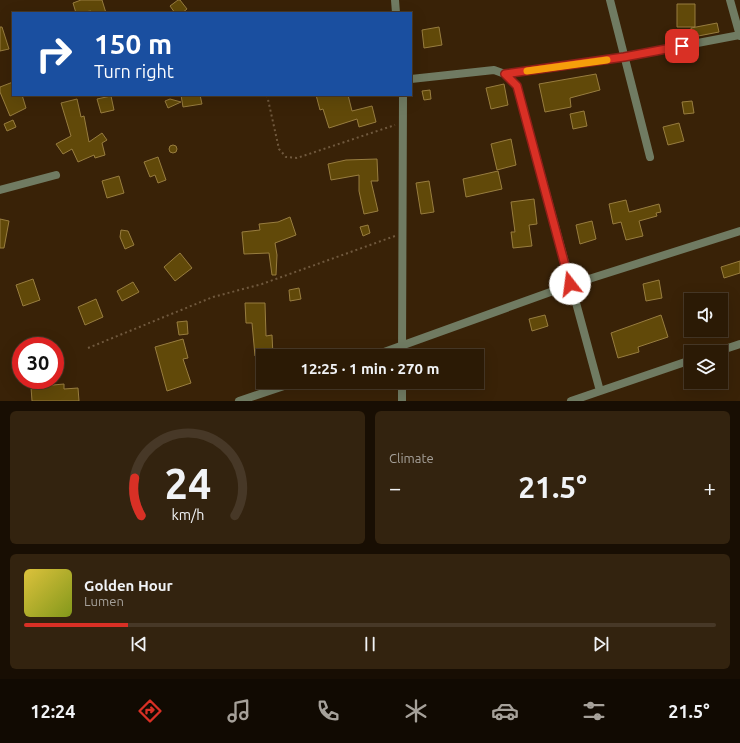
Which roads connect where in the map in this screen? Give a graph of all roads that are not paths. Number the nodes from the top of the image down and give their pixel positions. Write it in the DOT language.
graph roads {
  1 [pos="395,0"];
  2 [pos="610,0"];
  3 [pos="730,0"];
  4 [pos="396,12"];
  5 [pos="740,35"];
  6 [pos="624,57"];
  7 [pos="505,74"];
  8 [pos="412,79"];
  9 [pos="403,96"];
  10 [pos="650,157"];
  11 [pos="56,175"];
  12 [pos="0,190"];
  13 [pos="740,231"];
  14 [pos="570,284"];
  15 [pos="740,344"];
  16 [pos="403,346"];
  17 [pos="728,348"];
  18 [pos="394,349"];
  19 [pos="403,349"];
  20 [pos="684,362"];
  21 [pos="275,389"];
  22 [pos="402,389"];
  23 [pos="600,391"];
  24 [pos="239,401"];
  25 [pos="402,401"];
  26 [pos="571,401"];
  1 -- 4 [label="street"];
  2 -- 6 [label="street"];
  3 -- 5 [label="street"];
  5 -- 6 [label="street"];
  6 -- 7 [label="street"];
  6 -- 10 [label="street"];
  7 -- 8 [label="street"];
  7 -- 14 [label="street"];
  9 -- 16 [label="street"];
  11 -- 12 [label="street"];
  13 -- 14 [label="street"];
  14 -- 16 [label="street"];
  14 -- 23 [label="street"];
  15 -- 17 [label="street"];
  16 -- 18 [label="street"];
  16 -- 19 [label="street"];
  20 -- 23 [label="street"];
  21 -- 24 [label="street"];
  22 -- 25 [label="street"];
  23 -- 26 [label="street"];
}
